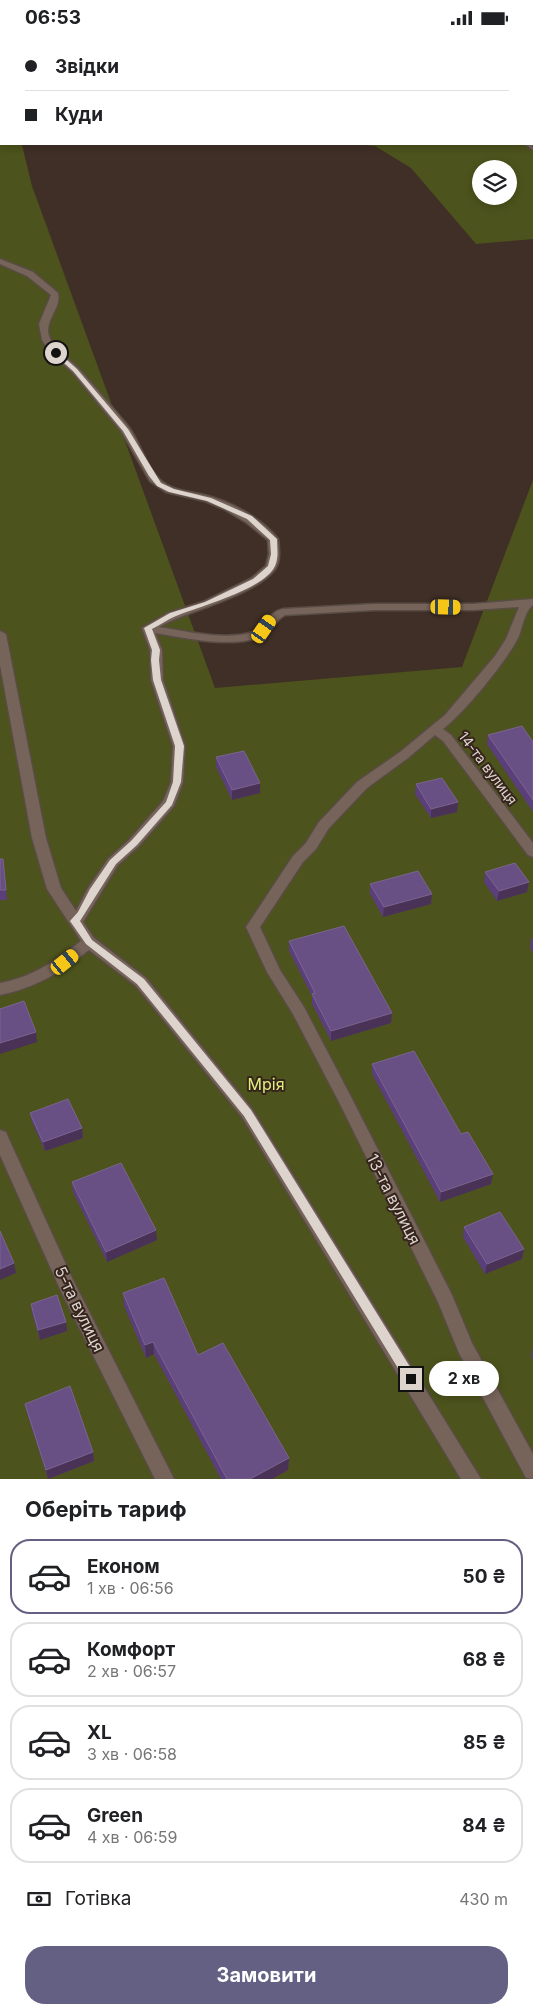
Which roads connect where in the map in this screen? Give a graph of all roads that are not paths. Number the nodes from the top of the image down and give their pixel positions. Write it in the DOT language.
graph roads {
  1 [pos="0,261"];
  2 [pos="530,603"];
  3 [pos="148,628"];
  4 [pos="0,634"];
  5 [pos="435,729"];
  6 [pos="533,852"];
  7 [pos="75,921"];
  8 [pos="89,942"];
  9 [pos="0,989"];
  10 [pos="0,1137"];
  11 [pos="533,1472"];
  12 [pos="165,1479"];
  13 [pos="472,1479"];
  1 -- 3 [label="street"];
  2 -- 3 [label="street"];
  2 -- 5 [label="street"];
  3 -- 7 [label="street"];
  4 -- 7 [label="street"];
  5 -- 6 [label="street, 14-та вулиця"];
  5 -- 11 [label="street, 13-та вулиця"];
  7 -- 8 [label="street"];
  8 -- 9 [label="street"];
  8 -- 13 [label="street"];
  10 -- 12 [label="street, 5-та вулиця"];
}
